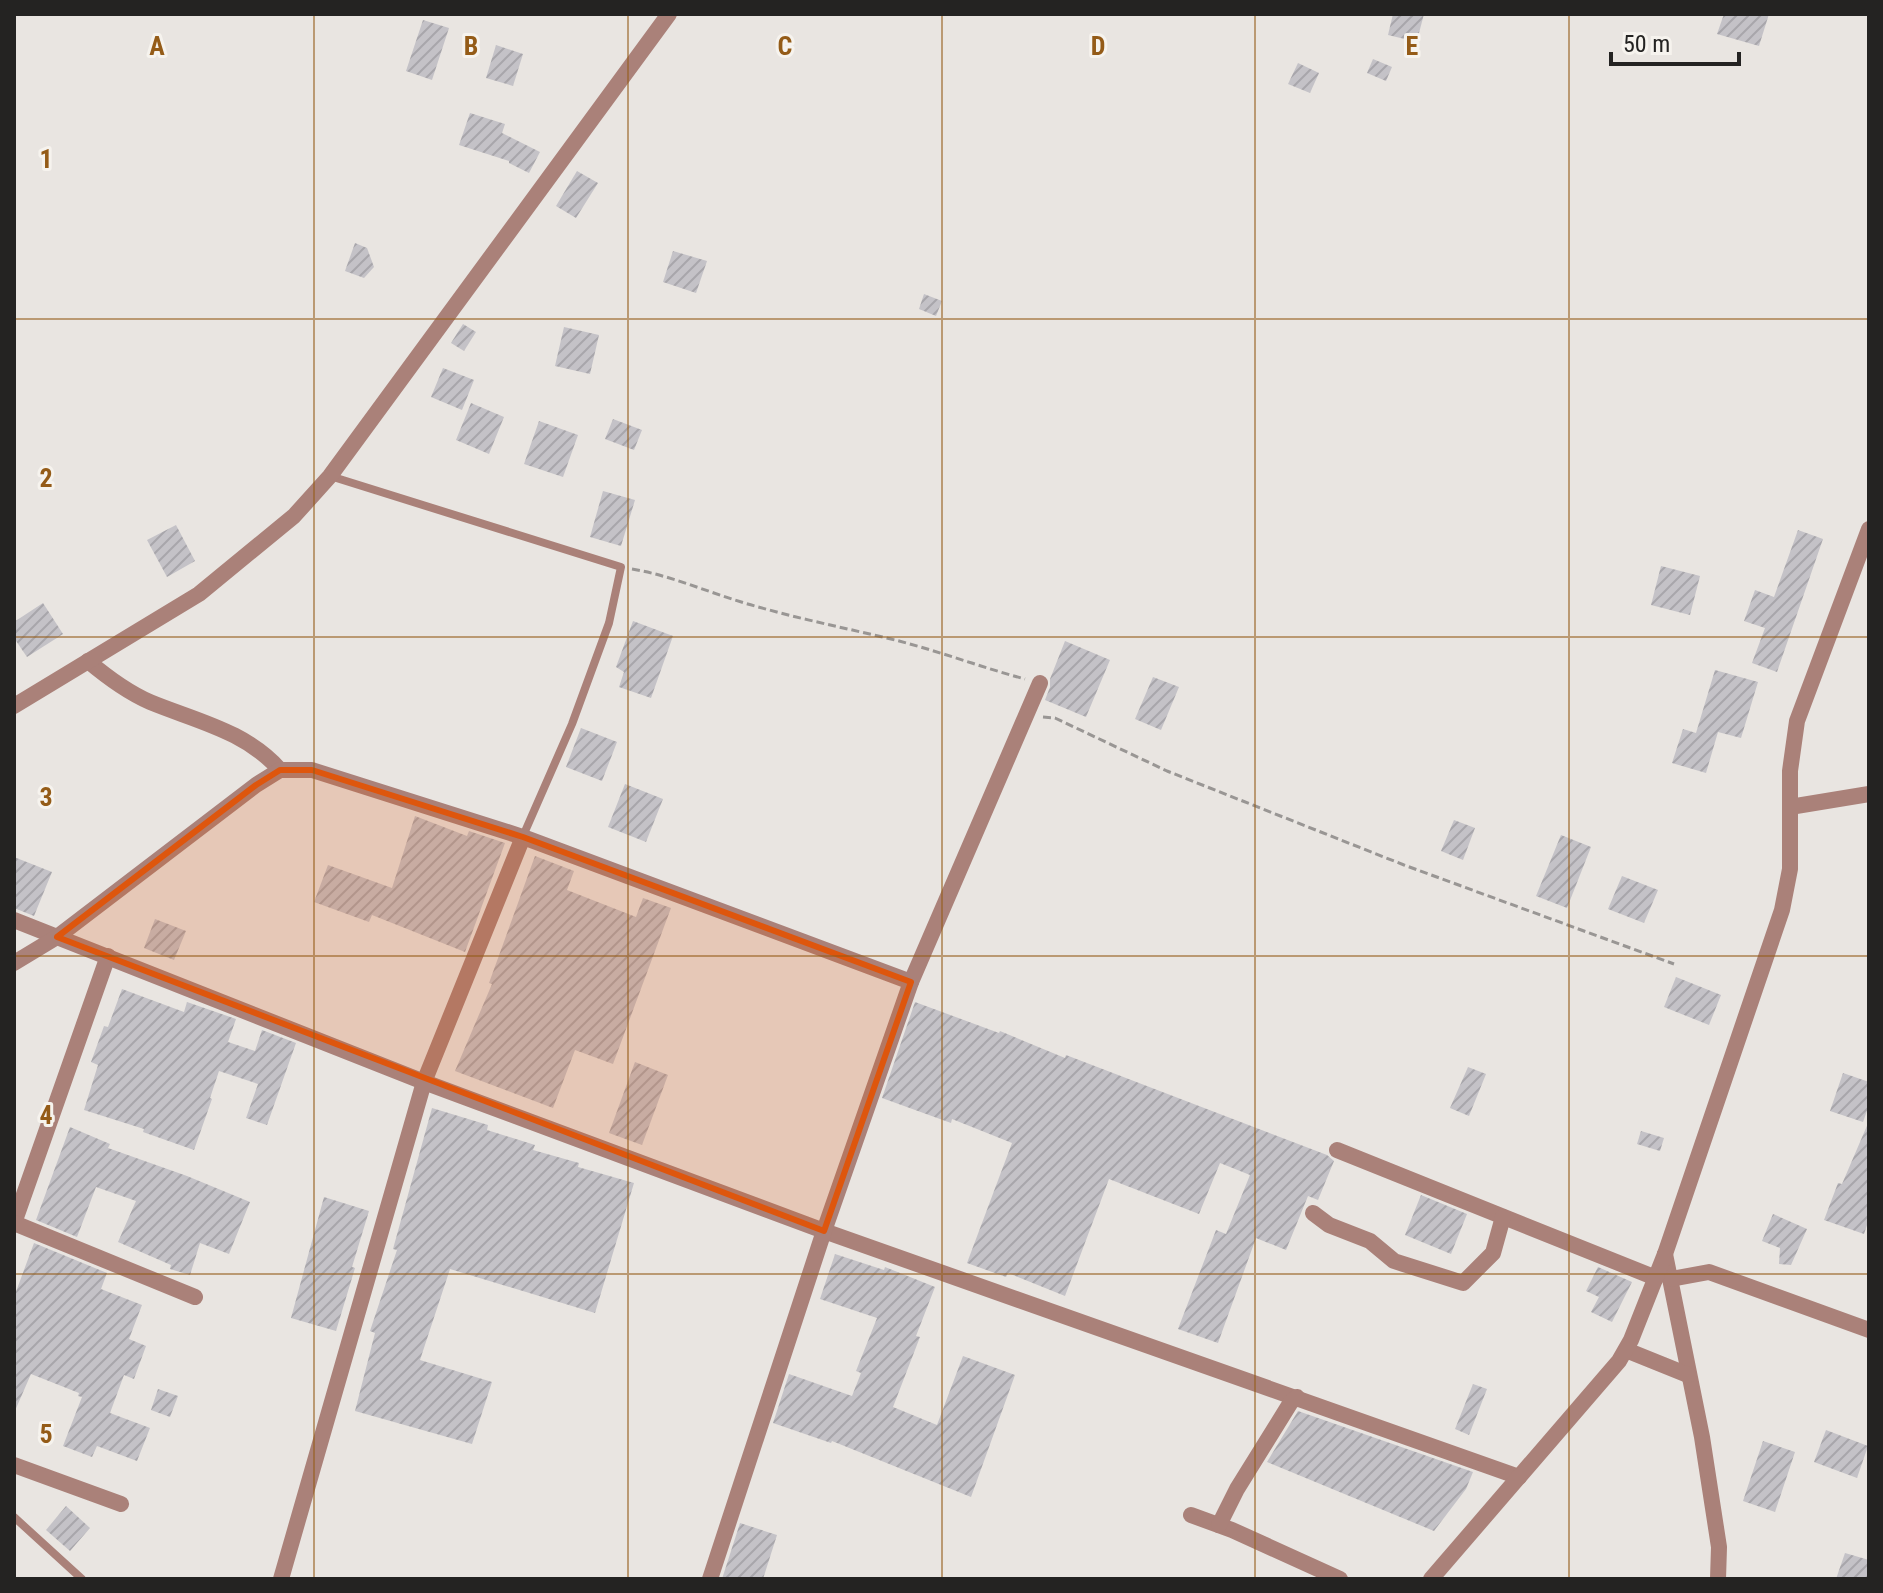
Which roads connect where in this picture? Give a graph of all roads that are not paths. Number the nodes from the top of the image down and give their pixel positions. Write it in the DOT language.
graph roads {
  1 [pos="669,14"];
  2 [pos="330,476"];
  3 [pos="1869,529"];
  4 [pos="88,661"];
  5 [pos="1040,683"];
  6 [pos="14,706"];
  7 [pos="280,770"];
  8 [pos="1869,794"];
  9 [pos="1790,807"];
  10 [pos="523,837"];
  11 [pos="14,920"];
  12 [pos="57,937"];
  13 [pos="108,956"];
  14 [pos="14,963"];
  15 [pos="911,982"];
  16 [pos="424,1082"];
  17 [pos="1337,1150"];
  18 [pos="1313,1213"];
  19 [pos="1503,1217"];
  20 [pos="14,1223"];
  21 [pos="824,1231"];
  22 [pos="1663,1278"];
  23 [pos="195,1297"];
  24 [pos="1869,1330"];
  25 [pos="1626,1350"];
  26 [pos="1688,1375"];
  27 [pos="1297,1397"];
  28 [pos="14,1465"];
  29 [pos="1519,1477"];
  30 [pos="121,1504"];
  31 [pos="1191,1515"];
  32 [pos="14,1517"];
  33 [pos="1219,1525"];
  34 [pos="82,1579"];
  35 [pos="281,1579"];
  36 [pos="710,1579"];
  37 [pos="1340,1579"];
  38 [pos="1431,1579"];
  39 [pos="1718,1579"];
  1 -- 2 [label="street"];
  2 -- 4 [label="street"];
  2 -- 10 [label="lane"];
  3 -- 9 [label="street"];
  4 -- 6 [label="street"];
  4 -- 7 [label="street"];
  5 -- 15 [label="street"];
  7 -- 10 [label="street"];
  7 -- 12 [label="street"];
  8 -- 9 [label="street"];
  9 -- 22 [label="street"];
  10 -- 15 [label="street"];
  10 -- 16 [label="street"];
  11 -- 12 [label="street"];
  12 -- 13 [label="street"];
  12 -- 14 [label="street"];
  13 -- 16 [label="street"];
  13 -- 20 [label="street"];
  15 -- 21 [label="street"];
  16 -- 21 [label="street"];
  16 -- 35 [label="street"];
  17 -- 19 [label="street"];
  18 -- 19 [label="street"];
  19 -- 22 [label="street"];
  20 -- 23 [label="street"];
  21 -- 27 [label="street"];
  21 -- 36 [label="street"];
  22 -- 24 [label="street"];
  22 -- 25 [label="street"];
  22 -- 26 [label="street"];
  25 -- 26 [label="street"];
  25 -- 29 [label="street"];
  26 -- 39 [label="street"];
  27 -- 29 [label="street"];
  27 -- 33 [label="street"];
  28 -- 30 [label="street"];
  29 -- 38 [label="street"];
  31 -- 33 [label="street"];
  32 -- 34 [label="lane"];
  33 -- 37 [label="street"];
}
